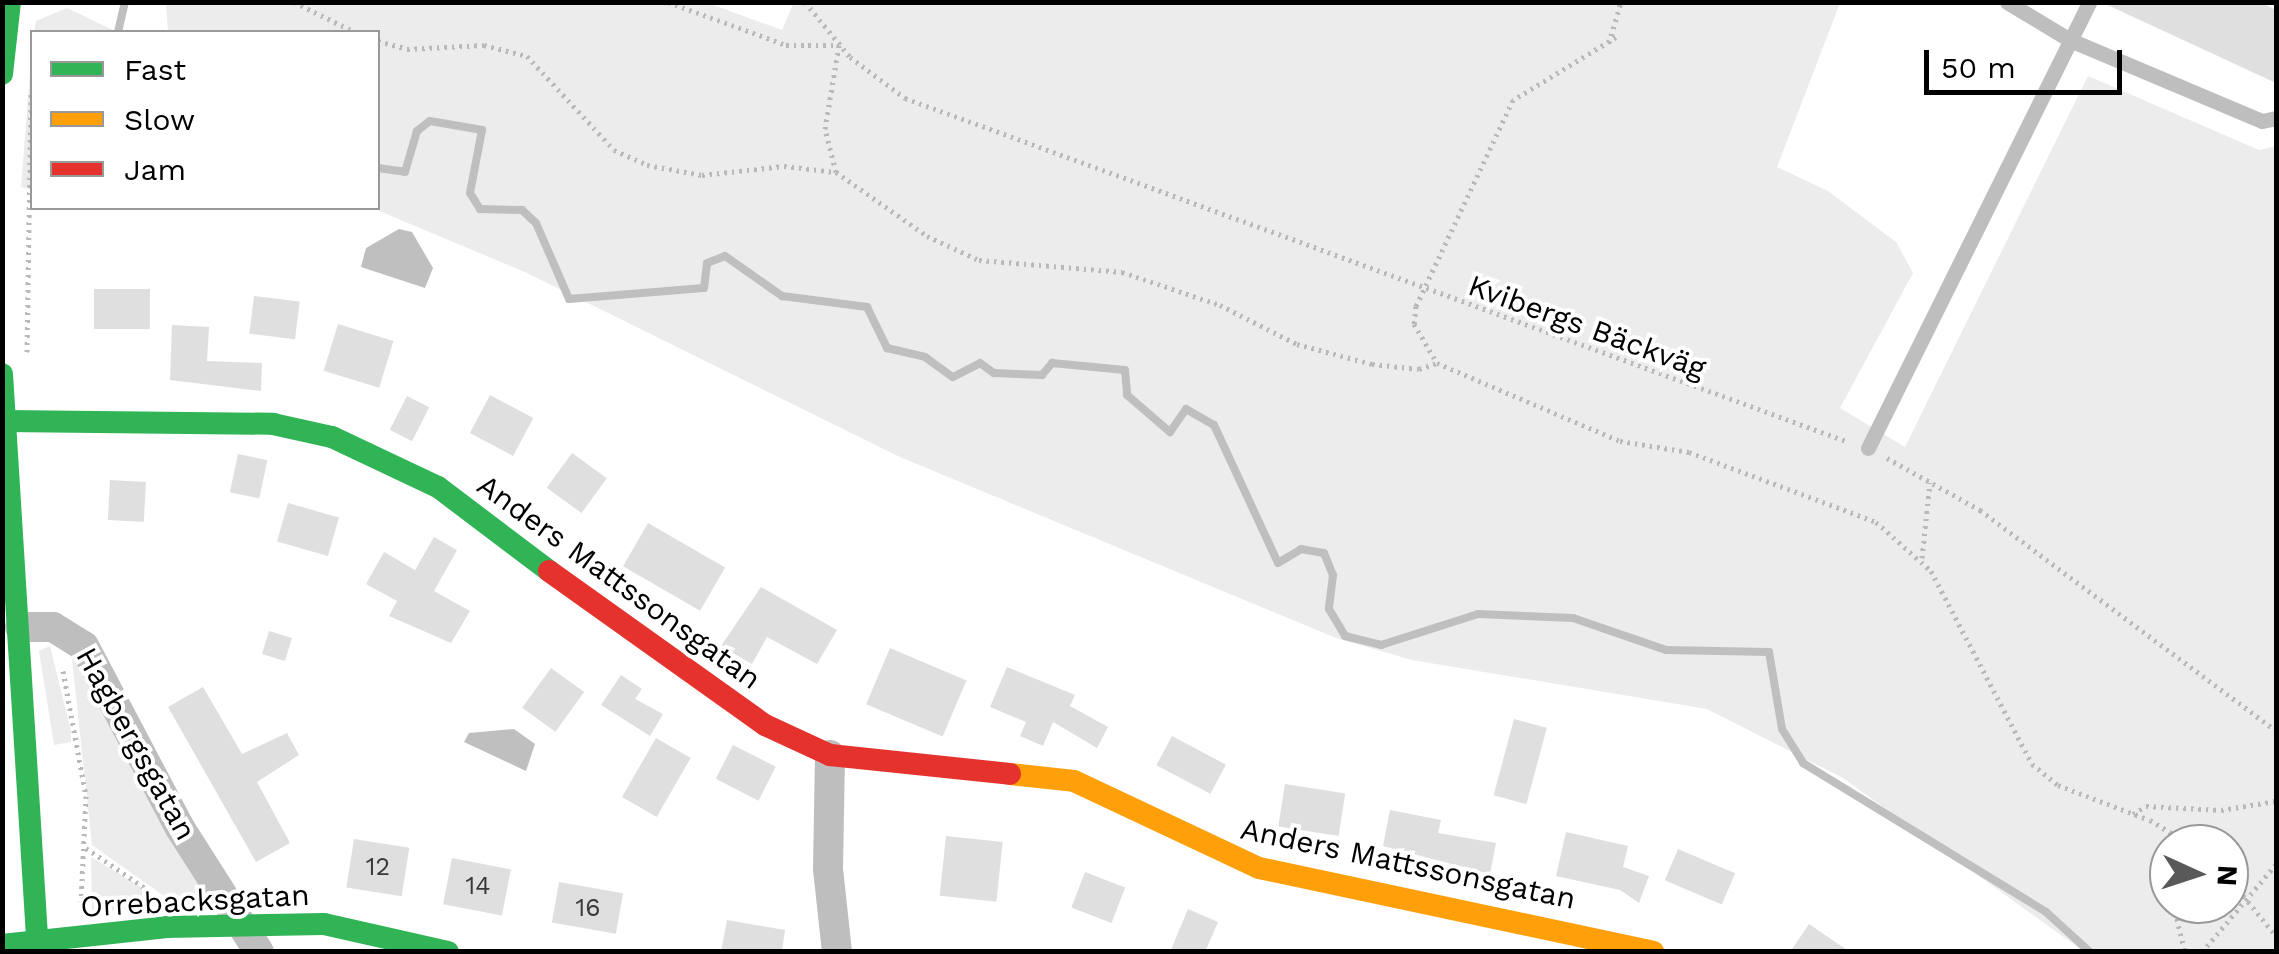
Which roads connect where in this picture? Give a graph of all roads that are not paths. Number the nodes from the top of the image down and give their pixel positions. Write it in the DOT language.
graph roads {
  1 [pos="10,2"];
  2 [pos="2007,2"];
  3 [pos="2089,2"];
  4 [pos="2070,40"];
  5 [pos="2,74"];
  6 [pos="2276,118"];
  7 [pos="2,374"];
  8 [pos="5,421"];
  9 [pos="1868,448"];
  10 [pos="20,627"];
  11 [pos="830,755"];
  12 [pos="244,924"];
  13 [pos="2,945"];
  14 [pos="38,947"];
  15 [pos="259,952"];
  16 [pos="448,952"];
  17 [pos="837,952"];
  18 [pos="1653,952"];
  1 -- 5 [label="street"];
  2 -- 4 [label="lane"];
  3 -- 4 [label="lane"];
  4 -- 6 [label="lane"];
  4 -- 9 [label="lane"];
  7 -- 8 [label="street"];
  8 -- 10 [label="street"];
  8 -- 11 [label="street, Anders Mattssonsgatan"];
  10 -- 12 [label="street, Hagbergsgatan"];
  10 -- 14 [label="street"];
  11 -- 17 [label="street"];
  11 -- 18 [label="street, Anders Mattssonsgatan"];
  12 -- 14 [label="street, Orrebacksgatan"];
  12 -- 15 [label="street, Hagbergsgatan"];
  12 -- 16 [label="street, Orrebacksgatan"];
  13 -- 14 [label="street, Orrebacksgatan"];
}
